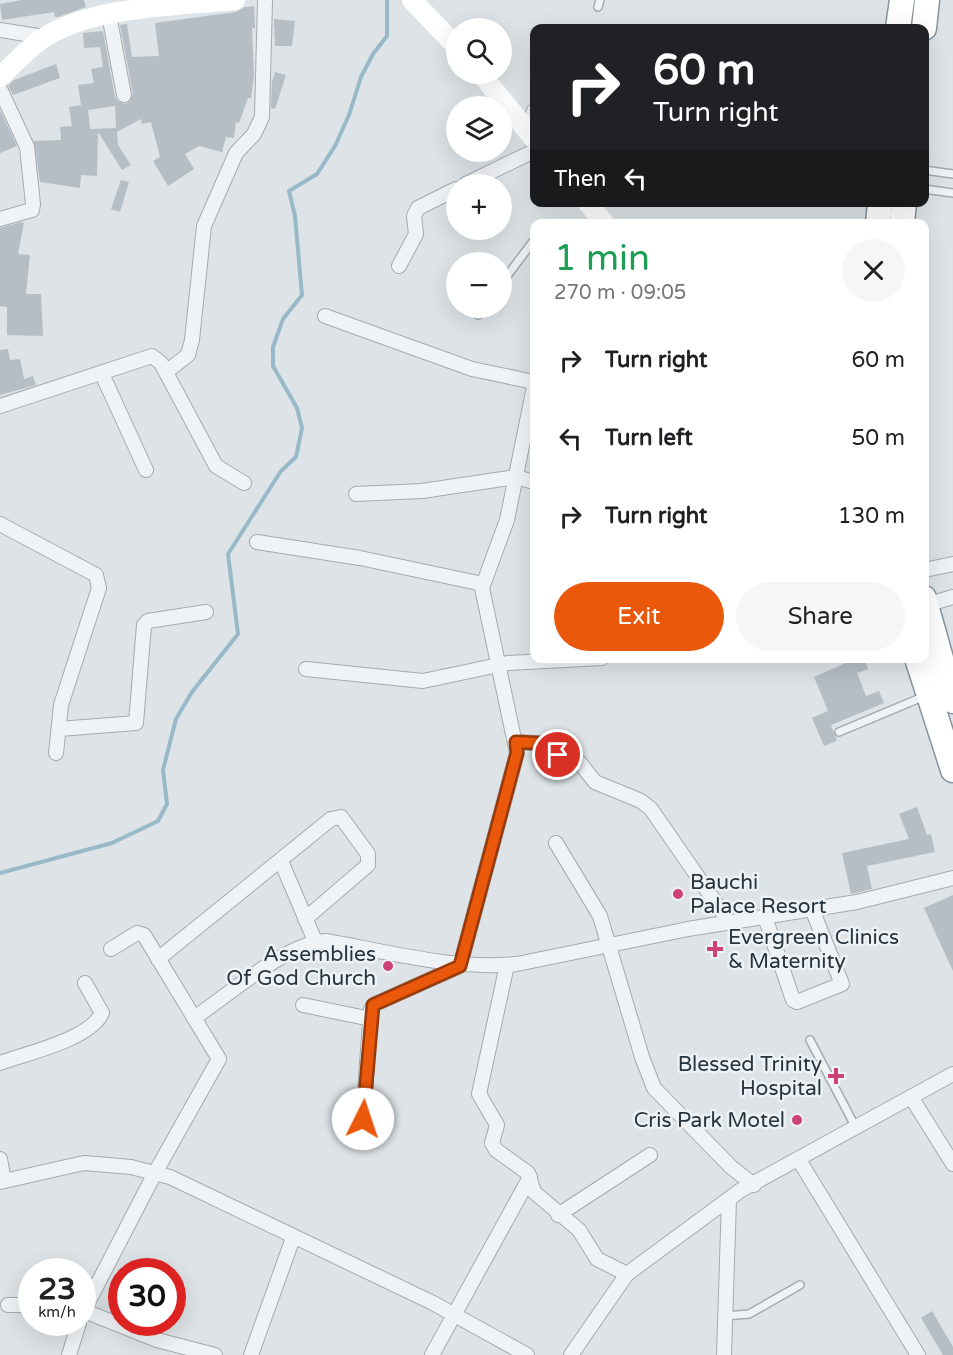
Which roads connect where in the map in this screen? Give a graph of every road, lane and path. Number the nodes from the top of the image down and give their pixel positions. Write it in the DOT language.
graph roads {
  1 [pos="235,0"];
  2 [pos="265,0"];
  3 [pos="902,0"];
  4 [pos="927,0"];
  5 [pos="418,3"];
  6 [pos="109,15"];
  7 [pos="899,24"];
  8 [pos="924,24"];
  9 [pos="0,30"];
  10 [pos="446,35"];
  11 [pos="44,37"];
  12 [pos="0,77"];
  13 [pos="489,84"];
  14 [pos="0,89"];
  15 [pos="124,96"];
  16 [pos="530,134"];
  17 [pos="530,153"];
  18 [pos="929,171"];
  19 [pos="487,174"];
  20 [pos="953,174"];
  21 [pos="929,190"];
  22 [pos="953,193"];
  23 [pos="446,194"];
  24 [pos="591,207"];
  25 [pos="0,219"];
  26 [pos="600,219"];
  27 [pos="530,245"];
  28 [pos="399,266"];
  29 [pos="512,269"];
  30 [pos="325,316"];
  31 [pos="166,372"];
  32 [pos="102,374"];
  33 [pos="530,381"];
  34 [pos="0,406"];
  35 [pos="530,407"];
  36 [pos="146,470"];
  37 [pos="516,477"];
  38 [pos="530,481"];
  39 [pos="244,483"];
  40 [pos="356,494"];
  41 [pos="0,524"];
  42 [pos="257,542"];
  43 [pos="953,564"];
  44 [pos="929,569"];
  45 [pos="483,584"];
  46 [pos="953,597"];
  47 [pos="929,600"];
  48 [pos="206,612"];
  49 [pos="929,636"];
  50 [pos="530,662"];
  51 [pos="923,663"];
  52 [pos="499,664"];
  53 [pos="306,669"];
  54 [pos="941,678"];
  55 [pos="58,729"];
  56 [pos="839,732"];
  57 [pos="516,742"];
  58 [pos="56,753"];
  59 [pos="953,770"];
  60 [pos="556,843"];
  61 [pos="280,861"];
  62 [pos="953,878"];
  63 [pos="812,909"];
  64 [pos="765,917"];
  65 [pos="305,919"];
  66 [pos="729,922"];
  67 [pos="315,941"];
  68 [pos="607,945"];
  69 [pos="111,949"];
  70 [pos="158,958"];
  71 [pos="507,965"];
  72 [pos="460,966"];
  73 [pos="85,983"];
  74 [pos="303,1005"];
  75 [pos="194,1018"];
  76 [pos="371,1019"];
  77 [pos="810,1040"];
  78 [pos="0,1063"];
  79 [pos="953,1074"];
  80 [pos="911,1097"];
  81 [pos="363,1119"];
  82 [pos="855,1128"];
  83 [pos="650,1155"];
  84 [pos="0,1159"];
  85 [pos="799,1160"];
  86 [pos="953,1164"];
  87 [pos="155,1173"];
  88 [pos="531,1177"];
  89 [pos="2,1181"];
  90 [pos="753,1185"];
  91 [pos="729,1199"];
  92 [pos="558,1215"];
  93 [pos="293,1238"];
  94 [pos="627,1274"];
  95 [pos="800,1285"];
  96 [pos="96,1288"];
  97 [pos="8,1305"];
  98 [pos="18,1305"];
  99 [pos="454,1316"];
  100 [pos="725,1316"];
  101 [pos="96,1320"];
  102 [pos="75,1336"];
  103 [pos="69,1355"];
  104 [pos="214,1355"];
  105 [pos="251,1355"];
  106 [pos="432,1355"];
  107 [pos="527,1355"];
  108 [pos="571,1355"];
  109 [pos="724,1355"];
  110 [pos="918,1355"];
  1 -- 6 [label="street"];
  2 -- 31 [label="street"];
  3 -- 7 [label="highway"];
  4 -- 8 [label="highway"];
  5 -- 10 [label="street"];
  6 -- 11 [label="street"];
  6 -- 15 [label="street"];
  9 -- 11 [label="street"];
  11 -- 12 [label="street"];
  13 -- 16 [label="street"];
  14 -- 25 [label="street"];
  17 -- 19 [label="street"];
  18 -- 20 [label="lane"];
  21 -- 22 [label="lane"];
  23 -- 28 [label="street"];
  24 -- 26 [label="street"];
  27 -- 29 [label="lane"];
  30 -- 33 [label="street"];
  31 -- 32 [label="street"];
  31 -- 39 [label="street"];
  32 -- 34 [label="street"];
  32 -- 36 [label="street"];
  35 -- 37 [label="street"];
  37 -- 38 [label="street"];
  37 -- 40 [label="street"];
  37 -- 45 [label="street"];
  41 -- 55 [label="street"];
  42 -- 45 [label="street"];
  43 -- 44 [label="street"];
  45 -- 52 [label="street"];
  46 -- 47 [label="street"];
  48 -- 55 [label="street"];
  49 -- 54 [label="highway"];
  50 -- 52 [label="street"];
  51 -- 54 [label="highway"];
  52 -- 53 [label="street"];
  52 -- 57 [label="street"];
  54 -- 56 [label="lane"];
  54 -- 59 [label="highway"];
  55 -- 58 [label="street"];
  57 -- 66 [label="street"];
  57 -- 72 [label="street"];
  60 -- 68 [label="street"];
  61 -- 65 [label="street"];
  61 -- 65 [label="street"];
  61 -- 70 [label="street"];
  62 -- 63 [label="street"];
  63 -- 64 [label="street"];
  63 -- 64 [label="street"];
  64 -- 66 [label="street"];
  65 -- 67 [label="street"];
  66 -- 68 [label="street"];
  67 -- 72 [label="street"];
  67 -- 75 [label="street"];
  68 -- 71 [label="street"];
  68 -- 90 [label="street"];
  69 -- 70 [label="street"];
  70 -- 75 [label="street"];
  71 -- 72 [label="street"];
  71 -- 88 [label="street"];
  72 -- 76 [label="street"];
  73 -- 78 [label="street"];
  74 -- 76 [label="street"];
  75 -- 87 [label="street"];
  76 -- 81 [label="street"];
  77 -- 82 [label="lane"];
  79 -- 80 [label="street"];
  80 -- 82 [label="street"];
  80 -- 86 [label="street"];
  82 -- 85 [label="street"];
  83 -- 92 [label="street"];
  84 -- 89 [label="street"];
  85 -- 90 [label="street"];
  85 -- 110 [label="street"];
  87 -- 89 [label="street"];
  87 -- 93 [label="street"];
  87 -- 96 [label="street"];
  88 -- 92 [label="street"];
  88 -- 99 [label="street"];
  90 -- 91 [label="street"];
  91 -- 94 [label="street"];
  91 -- 100 [label="street"];
  92 -- 94 [label="street"];
  93 -- 99 [label="street"];
  93 -- 105 [label="street"];
  94 -- 108 [label="street"];
  95 -- 100 [label="lane"];
  97 -- 98 [label="street"];
  99 -- 106 [label="street"];
  99 -- 107 [label="street"];
  100 -- 109 [label="street"];
  101 -- 104 [label="street"];
  102 -- 103 [label="street"];
}
